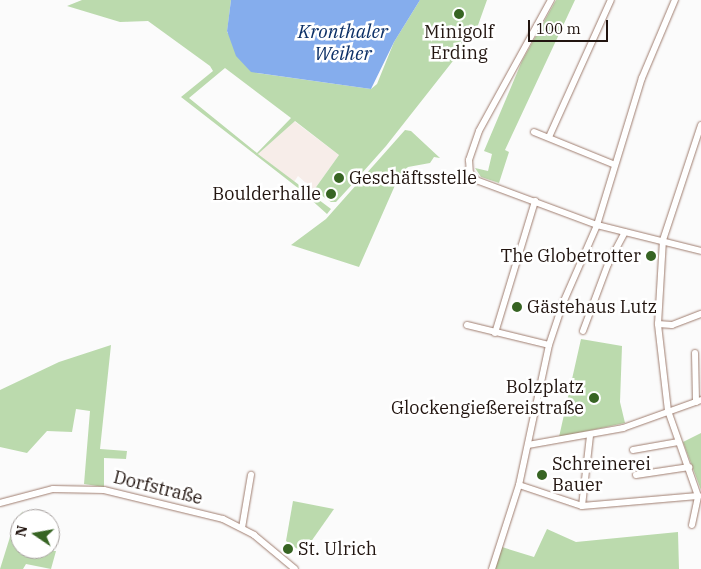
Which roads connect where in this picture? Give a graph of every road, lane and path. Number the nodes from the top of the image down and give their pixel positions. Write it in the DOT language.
graph roads {
  1 [pos="550,0"];
  2 [pos="611,0"];
  3 [pos="675,0"];
  4 [pos="701,125"];
  5 [pos="534,132"];
  6 [pos="549,138"];
  7 [pos="613,164"];
  8 [pos="535,201"];
  9 [pos="597,225"];
  10 [pos="625,232"];
  11 [pos="663,243"];
  12 [pos="701,251"];
  13 [pos="701,314"];
  14 [pos="658,324"];
  15 [pos="467,325"];
  16 [pos="583,331"];
  17 [pos="495,334"];
  18 [pos="549,345"];
  19 [pos="695,354"];
  20 [pos="698,400"];
  21 [pos="668,411"];
  22 [pos="590,436"];
  23 [pos="678,442"];
  24 [pos="528,445"];
  25 [pos="633,450"];
  26 [pos="689,467"];
  27 [pos="251,475"];
  28 [pos="636,475"];
  29 [pos="519,485"];
  30 [pos="698,496"];
  31 [pos="0,503"];
  32 [pos="582,506"];
  33 [pos="692,525"];
  34 [pos="242,528"];
  35 [pos="295,569"];
  36 [pos="492,569"];
  1 -- 8 [label="street"];
  2 -- 6 [label="street"];
  3 -- 7 [label="street"];
  4 -- 11 [label="street"];
  5 -- 6 [label="street"];
  6 -- 7 [label="street"];
  7 -- 9 [label="street"];
  8 -- 9 [label="street"];
  8 -- 17 [label="street"];
  9 -- 10 [label="street"];
  9 -- 18 [label="street"];
  10 -- 11 [label="street"];
  10 -- 16 [label="street"];
  11 -- 12 [label="street"];
  11 -- 14 [label="street"];
  13 -- 14 [label="street"];
  14 -- 21 [label="street"];
  15 -- 17 [label="street"];
  17 -- 18 [label="street"];
  18 -- 24 [label="street"];
  19 -- 20 [label="street"];
  20 -- 21 [label="street"];
  21 -- 22 [label="street"];
  21 -- 23 [label="street"];
  22 -- 24 [label="street"];
  22 -- 32 [label="street"];
  23 -- 25 [label="street"];
  23 -- 26 [label="street"];
  24 -- 29 [label="street"];
  26 -- 28 [label="street"];
  26 -- 30 [label="street"];
  27 -- 34 [label="street"];
  29 -- 32 [label="street"];
  29 -- 36 [label="street"];
  30 -- 32 [label="street"];
  30 -- 33 [label="street"];
  31 -- 34 [label="street, Dorfstraße"];
  34 -- 35 [label="street, Dorfstraße"];
}
